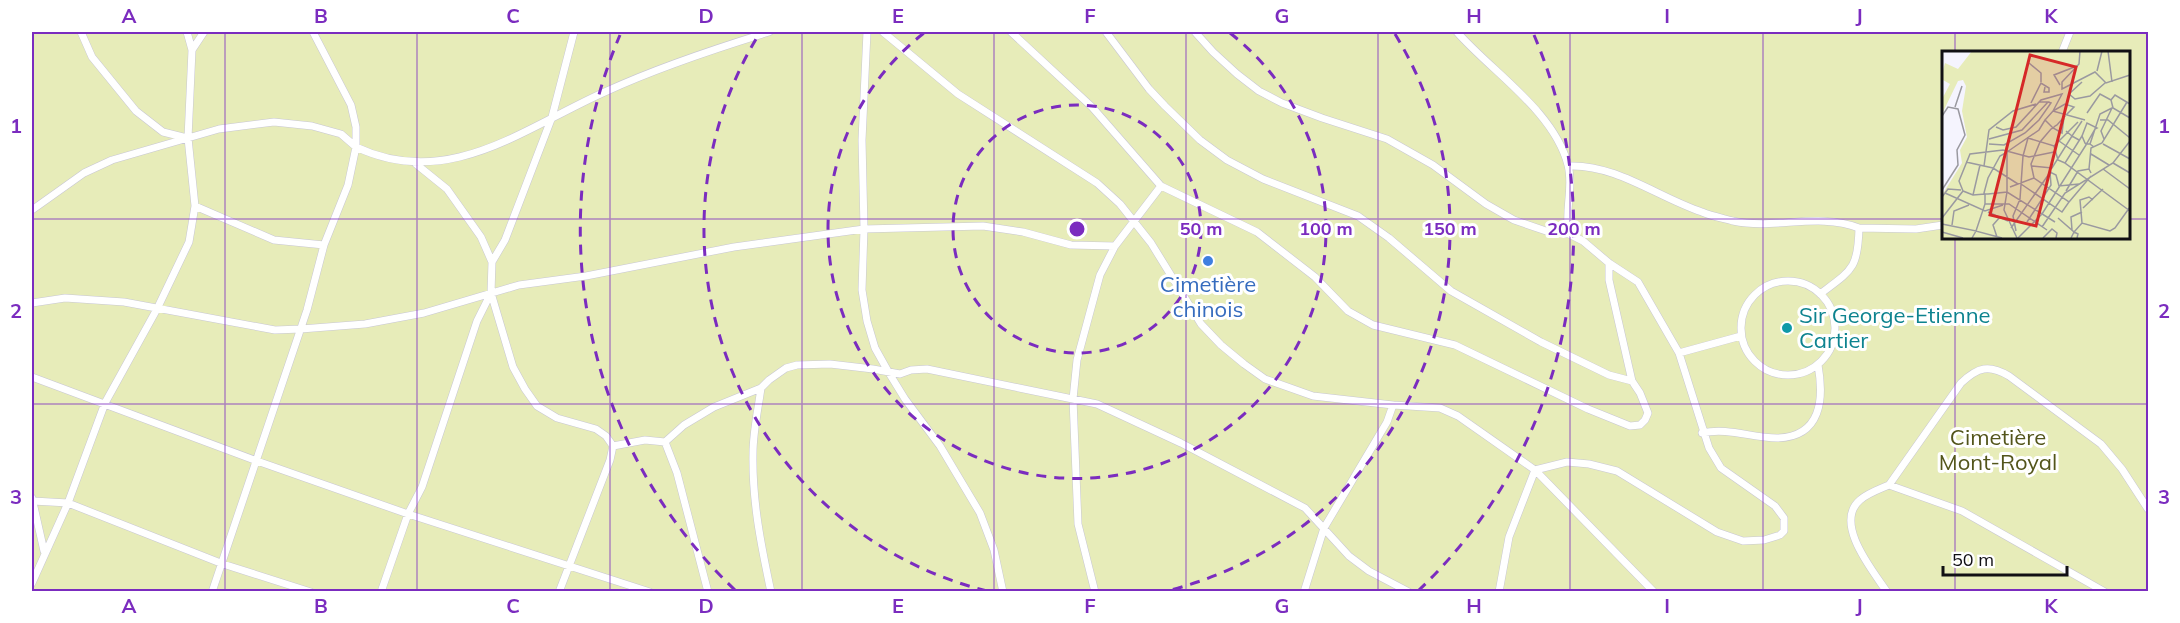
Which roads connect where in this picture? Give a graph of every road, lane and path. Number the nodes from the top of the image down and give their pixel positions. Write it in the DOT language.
graph roads {
  1 [pos="81,32"];
  2 [pos="187,32"];
  3 [pos="204,32"];
  4 [pos="313,32"];
  5 [pos="574,32"];
  6 [pos="769,32"];
  7 [pos="867,32"];
  8 [pos="883,32"];
  9 [pos="1011,32"];
  10 [pos="1106,32"];
  11 [pos="1195,32"];
  12 [pos="1456,32"];
  13 [pos="2070,32"];
  14 [pos="192,50"];
  15 [pos="2062,51"];
  16 [pos="552,117"];
  17 [pos="188,138"];
  18 [pos="356,147"];
  19 [pos="416,164"];
  20 [pos="1569,166"];
  21 [pos="1161,186"];
  22 [pos="195,206"];
  23 [pos="32,210"];
  24 [pos="1134,221"];
  25 [pos="1942,225"];
  26 [pos="1859,228"];
  27 [pos="864,229"];
  28 [pos="1569,234"];
  29 [pos="324,245"];
  30 [pos="1115,246"];
  31 [pos="492,262"];
  32 [pos="1609,263"];
  33 [pos="491,293"];
  34 [pos="1820,294"];
  35 [pos="32,303"];
  36 [pos="157,309"];
  37 [pos="301,329"];
  38 [pos="1742,336"];
  39 [pos="1679,353"];
  40 [pos="1818,365"];
  41 [pos="889,374"];
  42 [pos="32,377"];
  43 [pos="1632,381"];
  44 [pos="761,388"];
  45 [pos="1073,399"];
  46 [pos="105,403"];
  47 [pos="1393,405"];
  48 [pos="1702,433"];
  49 [pos="664,442"];
  50 [pos="613,446"];
  51 [pos="257,461"];
  52 [pos="1535,470"];
  53 [pos="1889,485"];
  54 [pos="32,499"];
  55 [pos="68,503"];
  56 [pos="2148,508"];
  57 [pos="408,514"];
  58 [pos="1324,528"];
  59 [pos="45,552"];
  60 [pos="223,564"];
  61 [pos="568,566"];
  62 [pos="32,584"];
  63 [pos="212,591"];
  64 [pos="311,591"];
  65 [pos="381,591"];
  66 [pos="559,591"];
  67 [pos="650,591"];
  68 [pos="708,591"];
  69 [pos="771,591"];
  70 [pos="1003,591"];
  71 [pos="1095,591"];
  72 [pos="1304,591"];
  73 [pos="1409,591"];
  74 [pos="1499,591"];
  75 [pos="1654,591"];
  76 [pos="1887,591"];
  77 [pos="2105,591"];
  1 -- 17 [label="lane"];
  2 -- 14 [label="lane"];
  3 -- 14 [label="lane"];
  4 -- 18 [label="lane"];
  5 -- 16 [label="lane"];
  6 -- 16 [label="lane"];
  7 -- 27 [label="lane"];
  8 -- 24 [label="lane"];
  9 -- 21 [label="lane"];
  10 -- 43 [label="lane"];
  11 -- 28 [label="lane"];
  12 -- 20 [label="lane"];
  13 -- 15 [label="lane"];
  14 -- 17 [label="lane"];
  16 -- 19 [label="lane"];
  16 -- 31 [label="lane"];
  17 -- 18 [label="lane"];
  17 -- 22 [label="lane"];
  17 -- 23 [label="lane"];
  18 -- 19 [label="lane"];
  18 -- 29 [label="lane"];
  19 -- 31 [label="lane"];
  20 -- 26 [label="lane"];
  20 -- 28 [label="lane"];
  21 -- 24 [label="lane"];
  21 -- 43 [label="lane"];
  22 -- 29 [label="lane"];
  22 -- 36 [label="lane"];
  24 -- 30 [label="lane"];
  24 -- 47 [label="lane"];
  25 -- 26 [label="lane"];
  26 -- 34 [label="lane"];
  27 -- 30 [label="lane"];
  27 -- 33 [label="lane"];
  27 -- 41 [label="lane"];
  28 -- 32 [label="lane"];
  29 -- 37 [label="lane"];
  30 -- 45 [label="lane"];
  31 -- 33 [label="lane"];
  32 -- 39 [label="lane"];
  32 -- 43 [label="lane"];
  33 -- 37 [label="lane"];
  33 -- 50 [label="lane"];
  33 -- 57 [label="lane"];
  34 -- 38 [label="lane"];
  34 -- 40 [label="lane"];
  35 -- 36 [label="lane"];
  36 -- 37 [label="lane"];
  36 -- 46 [label="lane"];
  37 -- 51 [label="lane"];
  38 -- 39 [label="lane"];
  38 -- 40 [label="lane"];
  39 -- 48 [label="lane"];
  40 -- 48 [label="lane"];
  41 -- 44 [label="lane"];
  41 -- 45 [label="lane"];
  41 -- 70 [label="lane"];
  42 -- 46 [label="lane"];
  44 -- 49 [label="lane"];
  44 -- 69 [label="lane"];
  45 -- 58 [label="lane"];
  45 -- 71 [label="lane"];
  46 -- 51 [label="lane"];
  46 -- 55 [label="lane"];
  47 -- 52 [label="lane"];
  47 -- 58 [label="lane"];
  48 -- 52 [label="lane"];
  49 -- 50 [label="lane"];
  49 -- 68 [label="lane"];
  50 -- 61 [label="lane"];
  51 -- 57 [label="lane"];
  51 -- 60 [label="lane"];
  52 -- 74 [label="lane"];
  52 -- 75 [label="lane"];
  53 -- 56 [label="lane"];
  53 -- 76 [label="lane"];
  53 -- 77 [label="lane"];
  54 -- 55 [label="lane"];
  54 -- 59 [label="lane"];
  55 -- 59 [label="lane"];
  55 -- 60 [label="lane"];
  57 -- 61 [label="lane"];
  57 -- 65 [label="lane"];
  58 -- 72 [label="lane"];
  58 -- 73 [label="lane"];
  59 -- 62 [label="lane"];
  60 -- 63 [label="lane"];
  60 -- 64 [label="lane"];
  61 -- 66 [label="lane"];
  61 -- 67 [label="lane"];
}
